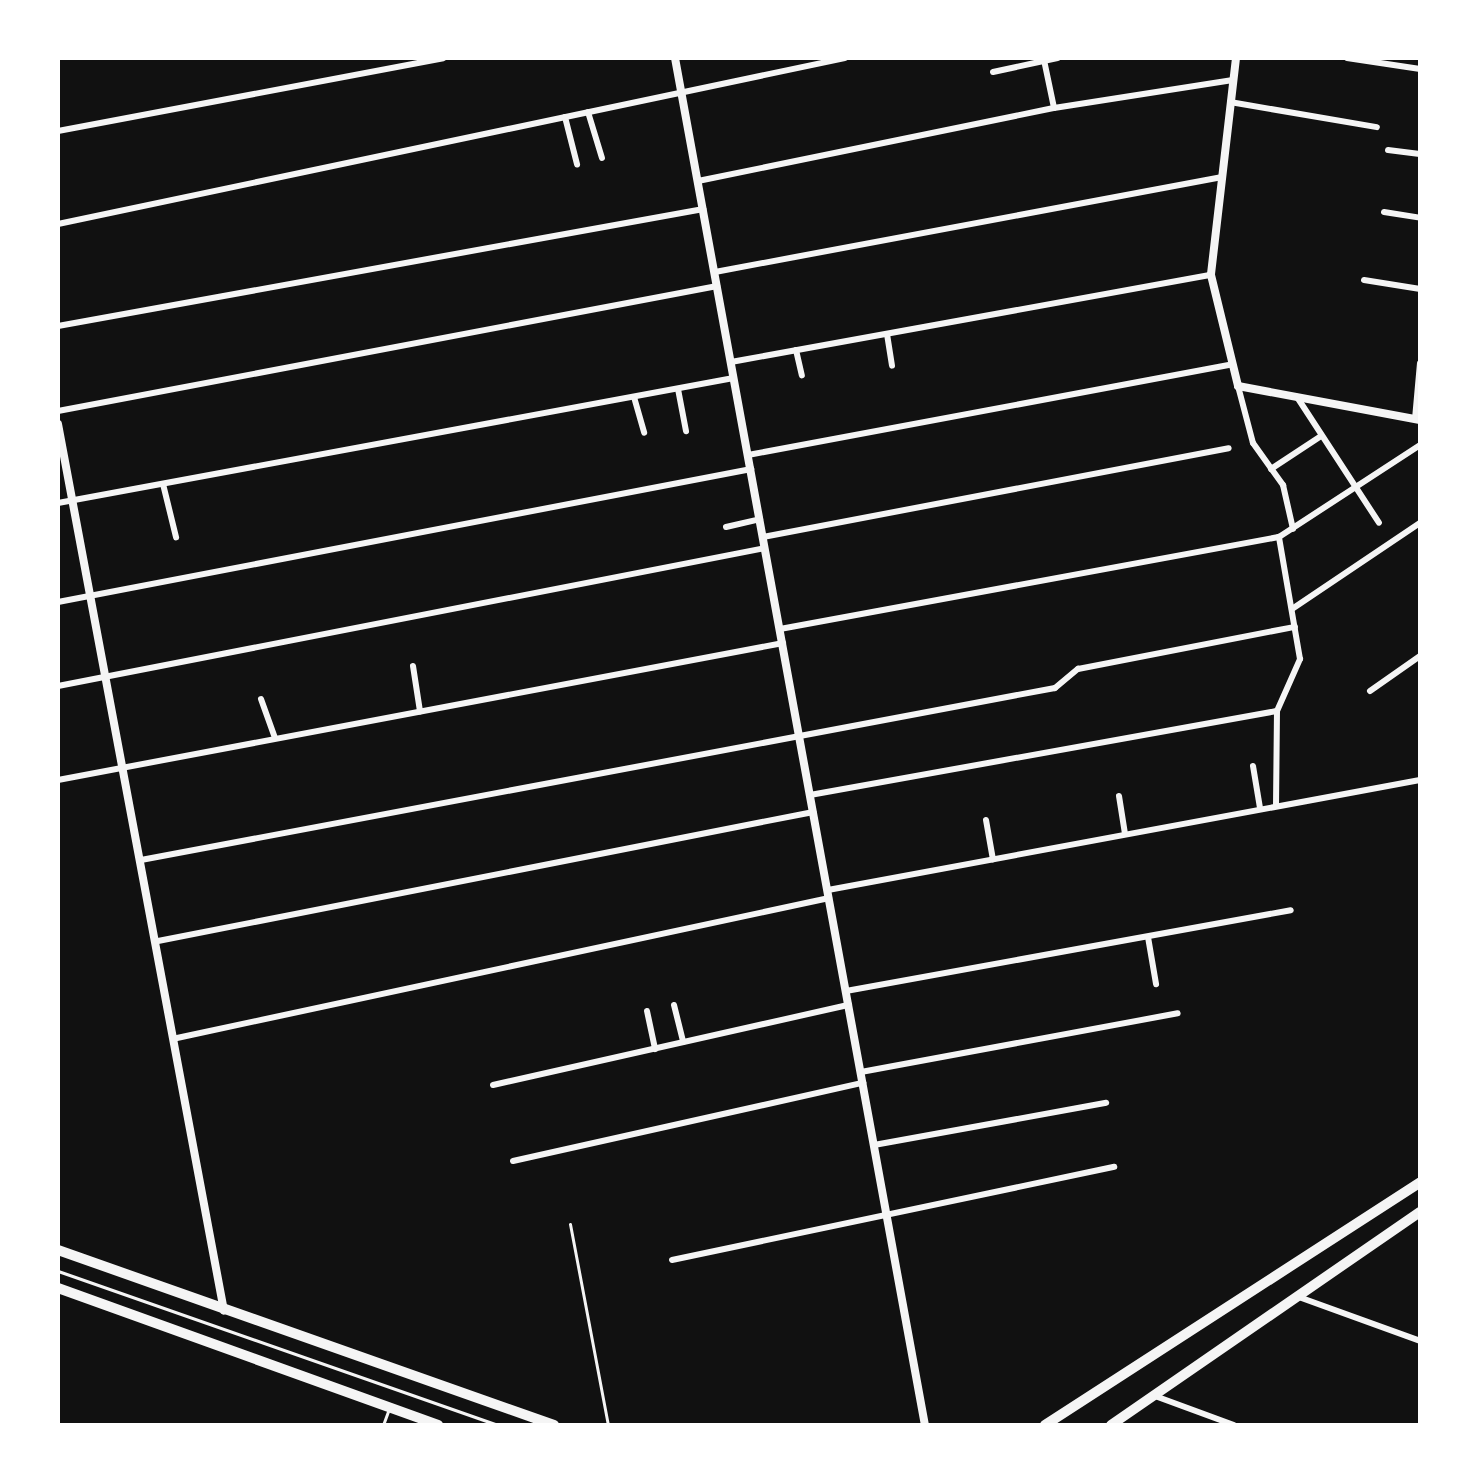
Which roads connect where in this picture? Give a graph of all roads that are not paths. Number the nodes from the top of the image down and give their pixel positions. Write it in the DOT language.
graph roads {
  1 [pos="438,58"];
  2 [pos="675,58"];
  3 [pos="845,58"];
  4 [pos="1058,58"];
  5 [pos="1236,58"];
  6 [pos="1347,58"];
  7 [pos="1044,59"];
  8 [pos="1420,69"];
  9 [pos="993,72"];
  10 [pos="1233,80"];
  11 [pos="682,93"];
  12 [pos="1230,102"];
  13 [pos="1054,108"];
  14 [pos="588,112"];
  15 [pos="565,117"];
  16 [pos="1377,127"];
  17 [pos="58,131"];
  18 [pos="1388,150"];
  19 [pos="1420,154"];
  20 [pos="602,158"];
  21 [pos="577,164"];
  22 [pos="1222,177"];
  23 [pos="698,181"];
  24 [pos="703,209"];
  25 [pos="1384,212"];
  26 [pos="1420,218"];
  27 [pos="58,224"];
  28 [pos="715,272"];
  29 [pos="1211,275"];
  30 [pos="1364,280"];
  31 [pos="717,286"];
  32 [pos="1420,289"];
  33 [pos="58,326"];
  34 [pos="887,334"];
  35 [pos="796,350"];
  36 [pos="731,362"];
  37 [pos="1420,363"];
  38 [pos="1233,364"];
  39 [pos="892,366"];
  40 [pos="802,375"];
  41 [pos="734,378"];
  42 [pos="1238,386"];
  43 [pos="678,389"];
  44 [pos="634,397"];
  45 [pos="1297,397"];
  46 [pos="58,411"];
  47 [pos="1417,420"];
  48 [pos="58,424"];
  49 [pos="686,431"];
  50 [pos="644,433"];
  51 [pos="1321,436"];
  52 [pos="1420,445"];
  53 [pos="1229,448"];
  54 [pos="748,455"];
  55 [pos="751,469"];
  56 [pos="1271,469"];
  57 [pos="163,484"];
  58 [pos="1353,488"];
  59 [pos="73,501"];
  60 [pos="58,503"];
  61 [pos="760,519"];
  62 [pos="1379,523"];
  63 [pos="1420,523"];
  64 [pos="726,527"];
  65 [pos="1293,529"];
  66 [pos="176,537"];
  67 [pos="763,537"];
  68 [pos="1279,537"];
  69 [pos="765,548"];
  70 [pos="91,596"];
  71 [pos="58,602"];
  72 [pos="1292,609"];
  73 [pos="1295,627"];
  74 [pos="780,629"];
  75 [pos="783,643"];
  76 [pos="1420,656"];
  77 [pos="413,666"];
  78 [pos="106,677"];
  79 [pos="58,686"];
  80 [pos="1370,691"];
  81 [pos="261,699"];
  82 [pos="420,711"];
  83 [pos="1277,711"];
  84 [pos="800,737"];
  85 [pos="275,738"];
  86 [pos="1253,766"];
  87 [pos="123,767"];
  88 [pos="58,780"];
  89 [pos="1420,780"];
  90 [pos="810,795"];
  91 [pos="1119,796"];
  92 [pos="1276,806"];
  93 [pos="1260,808"];
  94 [pos="813,812"];
  95 [pos="986,820"];
  96 [pos="1125,834"];
  97 [pos="993,859"];
  98 [pos="141,860"];
  99 [pos="828,894"];
  100 [pos="1291,910"];
  101 [pos="1148,937"];
  102 [pos="158,941"];
  103 [pos="1156,984"];
  104 [pos="846,991"];
  105 [pos="674,1005"];
  106 [pos="849,1005"];
  107 [pos="647,1011"];
  108 [pos="1178,1013"];
  109 [pos="177,1038"];
  110 [pos="683,1042"];
  111 [pos="655,1049"];
  112 [pos="861,1072"];
  113 [pos="863,1083"];
  114 [pos="493,1085"];
  115 [pos="1106,1103"];
  116 [pos="874,1145"];
  117 [pos="513,1161"];
  118 [pos="1114,1167"];
  119 [pos="1420,1182"];
  120 [pos="887,1212"];
  121 [pos="1420,1212"];
  122 [pos="570,1224"];
  123 [pos="58,1250"];
  124 [pos="672,1260"];
  125 [pos="58,1271"];
  126 [pos="58,1288"];
  127 [pos="1293,1295"];
  128 [pos="224,1311"];
  129 [pos="1420,1341"];
  130 [pos="1152,1396"];
  131 [pos="389,1407"];
  132 [pos="383,1425"];
  133 [pos="438,1425"];
  134 [pos="498,1425"];
  135 [pos="554,1425"];
  136 [pos="608,1425"];
  137 [pos="925,1425"];
  138 [pos="1045,1425"];
  139 [pos="1111,1425"];
  140 [pos="1234,1425"];
  1 -- 17 [label="street"];
  2 -- 11 [label="street"];
  3 -- 11 [label="street"];
  4 -- 7 [label="street"];
  5 -- 10 [label="street"];
  6 -- 8 [label="street"];
  7 -- 9 [label="street"];
  7 -- 13 [label="street"];
  10 -- 12 [label="street"];
  10 -- 13 [label="street"];
  11 -- 14 [label="street"];
  11 -- 23 [label="street"];
  12 -- 16 [label="street"];
  12 -- 22 [label="street"];
  13 -- 23 [label="street"];
  14 -- 15 [label="street"];
  14 -- 20 [label="street"];
  15 -- 21 [label="street"];
  15 -- 27 [label="street"];
  18 -- 19 [label="street"];
  22 -- 28 [label="street"];
  22 -- 29 [label="street"];
  23 -- 24 [label="street"];
  24 -- 28 [label="street"];
  24 -- 33 [label="street"];
  25 -- 26 [label="street"];
  28 -- 31 [label="street"];
  29 -- 34 [label="street"];
  29 -- 38 [label="street"];
  30 -- 32 [label="street"];
  31 -- 36 [label="street"];
  31 -- 46 [label="street"];
  34 -- 35 [label="street"];
  34 -- 39 [label="street"];
  35 -- 36 [label="street"];
  35 -- 40 [label="street"];
  36 -- 41 [label="street"];
  37 -- 47 [label="street"];
  38 -- 42 [label="street"];
  38 -- 54 [label="street"];
  41 -- 43 [label="street"];
  41 -- 54 [label="street"];
  42 -- 45 [label="street"];
  42 -- 56 [label="street"];
  43 -- 44 [label="street"];
  43 -- 49 [label="street"];
  44 -- 50 [label="street"];
  44 -- 57 [label="street"];
  45 -- 47 [label="street"];
  45 -- 51 [label="street"];
  48 -- 59 [label="street"];
  51 -- 56 [label="street"];
  51 -- 58 [label="street"];
  52 -- 58 [label="street"];
  53 -- 67 [label="street"];
  54 -- 55 [label="street"];
  55 -- 61 [label="street"];
  55 -- 70 [label="street"];
  56 -- 65 [label="street"];
  57 -- 59 [label="street"];
  57 -- 66 [label="street"];
  58 -- 62 [label="street"];
  58 -- 65 [label="street"];
  59 -- 60 [label="street"];
  59 -- 70 [label="street"];
  61 -- 64 [label="street"];
  61 -- 67 [label="street"];
  63 -- 72 [label="street"];
  65 -- 68 [label="street"];
  67 -- 69 [label="street"];
  68 -- 72 [label="street"];
  68 -- 74 [label="street"];
  69 -- 74 [label="street"];
  69 -- 78 [label="street"];
  70 -- 71 [label="street"];
  70 -- 78 [label="street"];
  72 -- 73 [label="street"];
  73 -- 83 [label="street"];
  73 -- 84 [label="street"];
  74 -- 75 [label="street"];
  75 -- 82 [label="street"];
  75 -- 84 [label="street"];
  76 -- 80 [label="street"];
  77 -- 82 [label="street"];
  78 -- 79 [label="street"];
  78 -- 87 [label="street"];
  81 -- 85 [label="street"];
  82 -- 85 [label="street"];
  83 -- 90 [label="street"];
  83 -- 92 [label="street"];
  84 -- 90 [label="street"];
  84 -- 98 [label="street"];
  85 -- 87 [label="street"];
  86 -- 93 [label="street"];
  87 -- 88 [label="street"];
  87 -- 98 [label="street"];
  89 -- 92 [label="street"];
  90 -- 94 [label="street"];
  91 -- 96 [label="street"];
  92 -- 93 [label="street"];
  93 -- 96 [label="street"];
  94 -- 99 [label="street"];
  94 -- 102 [label="street"];
  95 -- 97 [label="street"];
  96 -- 97 [label="street"];
  97 -- 99 [label="street"];
  98 -- 102 [label="street"];
  99 -- 104 [label="street"];
  99 -- 109 [label="street"];
  100 -- 101 [label="street"];
  101 -- 103 [label="street"];
  101 -- 104 [label="street"];
  102 -- 109 [label="street"];
  104 -- 106 [label="street"];
  105 -- 110 [label="street"];
  106 -- 110 [label="street"];
  106 -- 112 [label="street"];
  107 -- 111 [label="street"];
  108 -- 112 [label="street"];
  109 -- 128 [label="street"];
  110 -- 111 [label="street"];
  111 -- 114 [label="street"];
  112 -- 113 [label="street"];
  113 -- 116 [label="street"];
  113 -- 117 [label="street"];
  115 -- 116 [label="street"];
  116 -- 120 [label="street"];
  118 -- 120 [label="street"];
  119 -- 138 [label="main road"];
  120 -- 124 [label="street"];
  120 -- 137 [label="street"];
  121 -- 127 [label="main road"];
  122 -- 136 [label="lane"];
  123 -- 128 [label="main road"];
  125 -- 134 [label="lane"];
  126 -- 131 [label="main road"];
  127 -- 129 [label="street"];
  127 -- 130 [label="main road"];
  128 -- 135 [label="main road"];
  130 -- 139 [label="main road"];
  130 -- 140 [label="street"];
  131 -- 132 [label="lane"];
  131 -- 133 [label="main road"];
}
